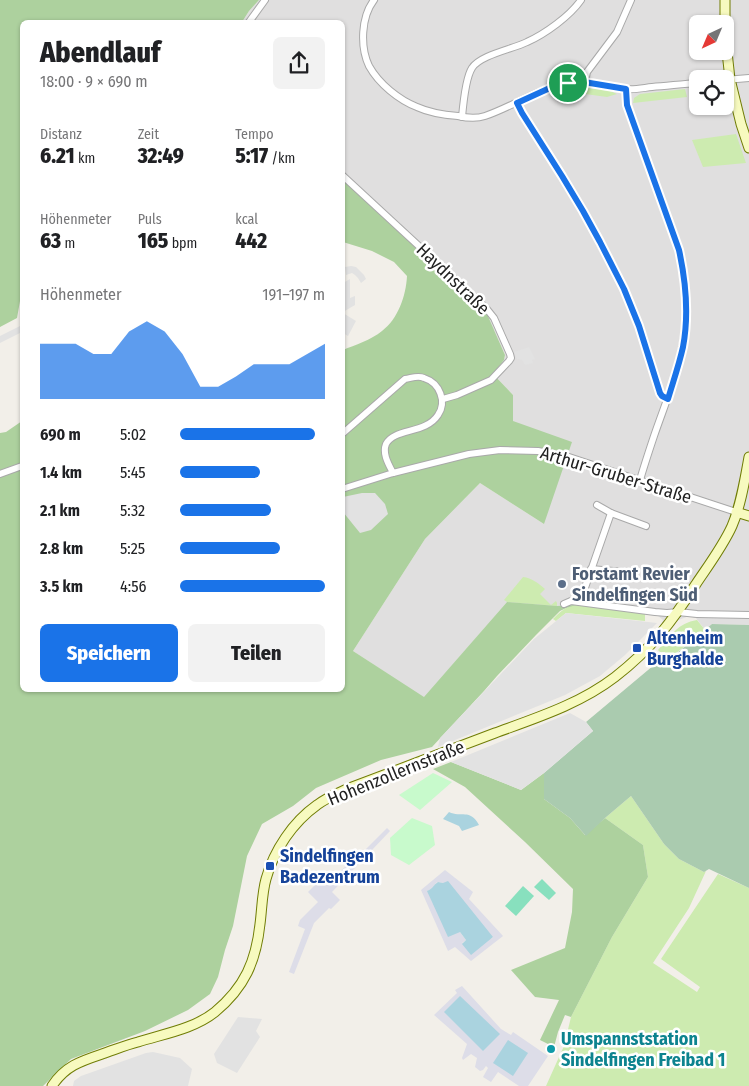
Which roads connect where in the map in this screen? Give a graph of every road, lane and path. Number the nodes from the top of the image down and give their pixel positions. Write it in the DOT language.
graph roads {
  1 [pos="265,0"];
  2 [pos="374,0"];
  3 [pos="581,0"];
  4 [pos="631,0"];
  5 [pos="725,0"];
  6 [pos="725,15"];
  7 [pos="250,20"];
  8 [pos="749,78"];
  9 [pos="734,79"];
  10 [pos="584,82"];
  11 [pos="689,84"];
  12 [pos="626,89"];
  13 [pos="734,102"];
  14 [pos="517,103"];
  15 [pos="462,117"];
  16 [pos="749,148"];
  17 [pos="345,178"];
  18 [pos="443,399"];
  19 [pos="668,399"];
  20 [pos="345,431"];
  21 [pos="749,456"];
  22 [pos="20,467"];
  23 [pos="393,473"];
  24 [pos="0,474"];
  25 [pos="640,480"];
  26 [pos="345,488"];
  27 [pos="597,505"];
  28 [pos="611,512"];
  29 [pos="736,512"];
  30 [pos="749,516"];
  31 [pos="646,526"];
  32 [pos="591,569"];
  33 [pos="624,572"];
  34 [pos="580,602"];
  35 [pos="564,604"];
  36 [pos="678,612"];
  37 [pos="749,615"];
  38 [pos="52,1086"];
  1 -- 7 [label="street"];
  2 -- 15 [label="street"];
  3 -- 15 [label="street"];
  4 -- 10 [label="street"];
  5 -- 6 [label="street"];
  8 -- 9 [label="street"];
  10 -- 12 [label="street"];
  10 -- 14 [label="street"];
  11 -- 12 [label="street"];
  12 -- 19 [label="street"];
  13 -- 16 [label="street"];
  14 -- 15 [label="street"];
  14 -- 19 [label="street"];
  17 -- 18 [label="street, Haydnstraße"];
  18 -- 20 [label="street"];
  18 -- 23 [label="street"];
  19 -- 25 [label="street"];
  21 -- 29 [label="street, Hohenzollernstraße"];
  22 -- 24 [label="street"];
  23 -- 25 [label="street, Arthur-Gruber-Straße"];
  23 -- 26 [label="street, Arthur-Gruber-Straße"];
  25 -- 29 [label="street, Arthur-Gruber-Straße"];
  27 -- 28 [label="street"];
  28 -- 31 [label="street"];
  28 -- 32 [label="street"];
  29 -- 30 [label="street, Arthur-Gruber-Straße"];
  29 -- 36 [label="street, Hohenzollernstraße"];
  32 -- 33 [label="street"];
  32 -- 34 [label="street"];
  34 -- 35 [label="street"];
  34 -- 36 [label="street"];
  36 -- 37 [label="street"];
  36 -- 38 [label="street, Hohenzollernstraße"];
}
